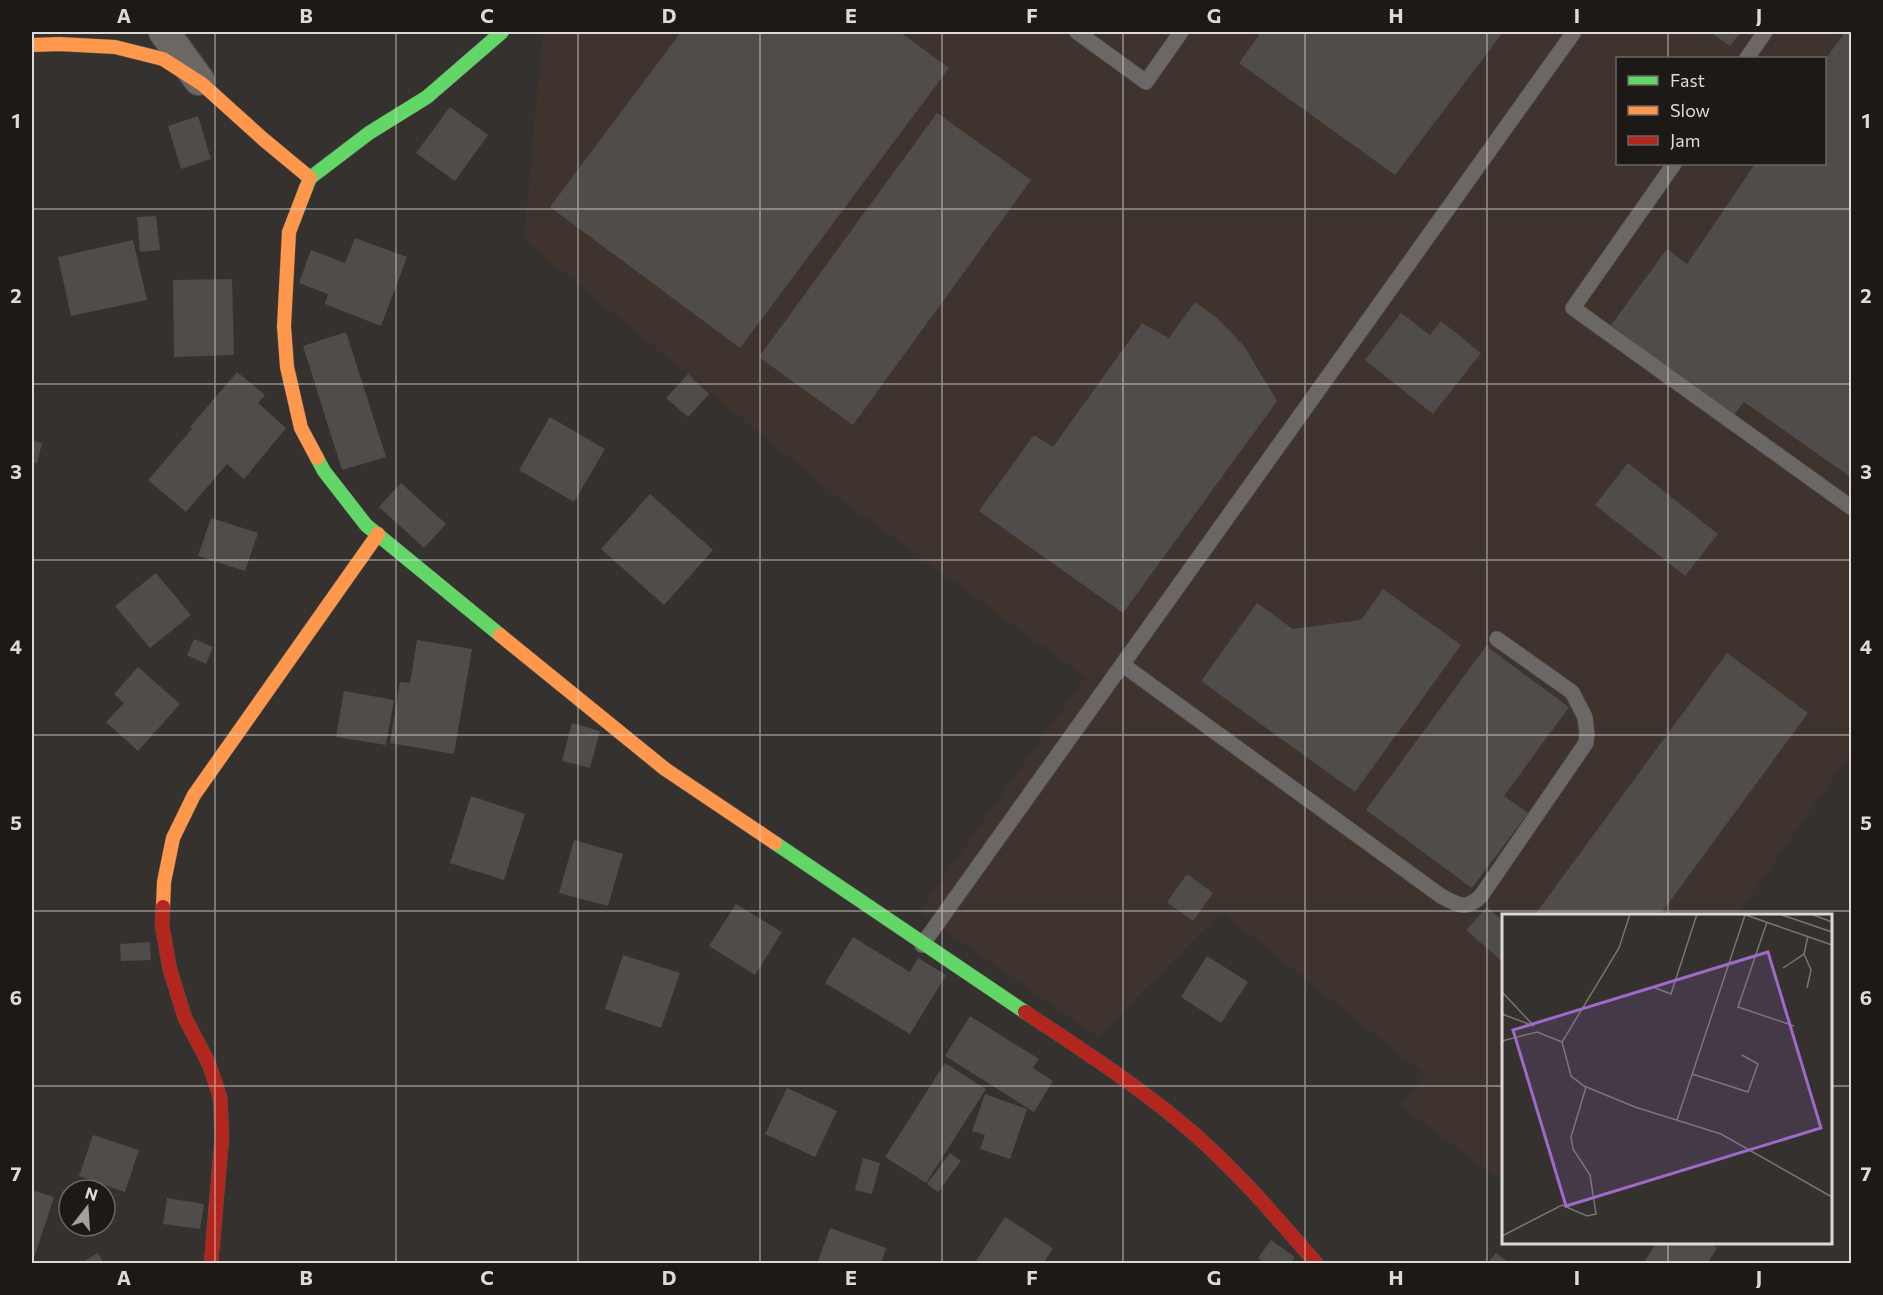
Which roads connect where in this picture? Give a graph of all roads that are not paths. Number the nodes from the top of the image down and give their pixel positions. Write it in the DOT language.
graph roads {
  1 [pos="164,32"];
  2 [pos="502,32"];
  3 [pos="1077,32"];
  4 [pos="1181,32"];
  5 [pos="1574,32"];
  6 [pos="1766,32"];
  7 [pos="32,45"];
  8 [pos="1748,57"];
  9 [pos="202,84"];
  10 [pos="1673,165"];
  11 [pos="310,178"];
  12 [pos="1851,508"];
  13 [pos="378,534"];
  14 [pos="1497,639"];
  15 [pos="1123,665"];
  16 [pos="922,945"];
  17 [pos="211,1263"];
  18 [pos="1317,1263"];
  1 -- 9 [label="street"];
  2 -- 11 [label="street"];
  3 -- 4 [label="lane"];
  5 -- 15 [label="lane"];
  6 -- 8 [label="lane"];
  7 -- 9 [label="street"];
  9 -- 11 [label="street"];
  10 -- 12 [label="lane"];
  11 -- 13 [label="street"];
  13 -- 16 [label="street"];
  13 -- 17 [label="street"];
  14 -- 15 [label="lane"];
  15 -- 16 [label="lane"];
  16 -- 18 [label="street"];
}
